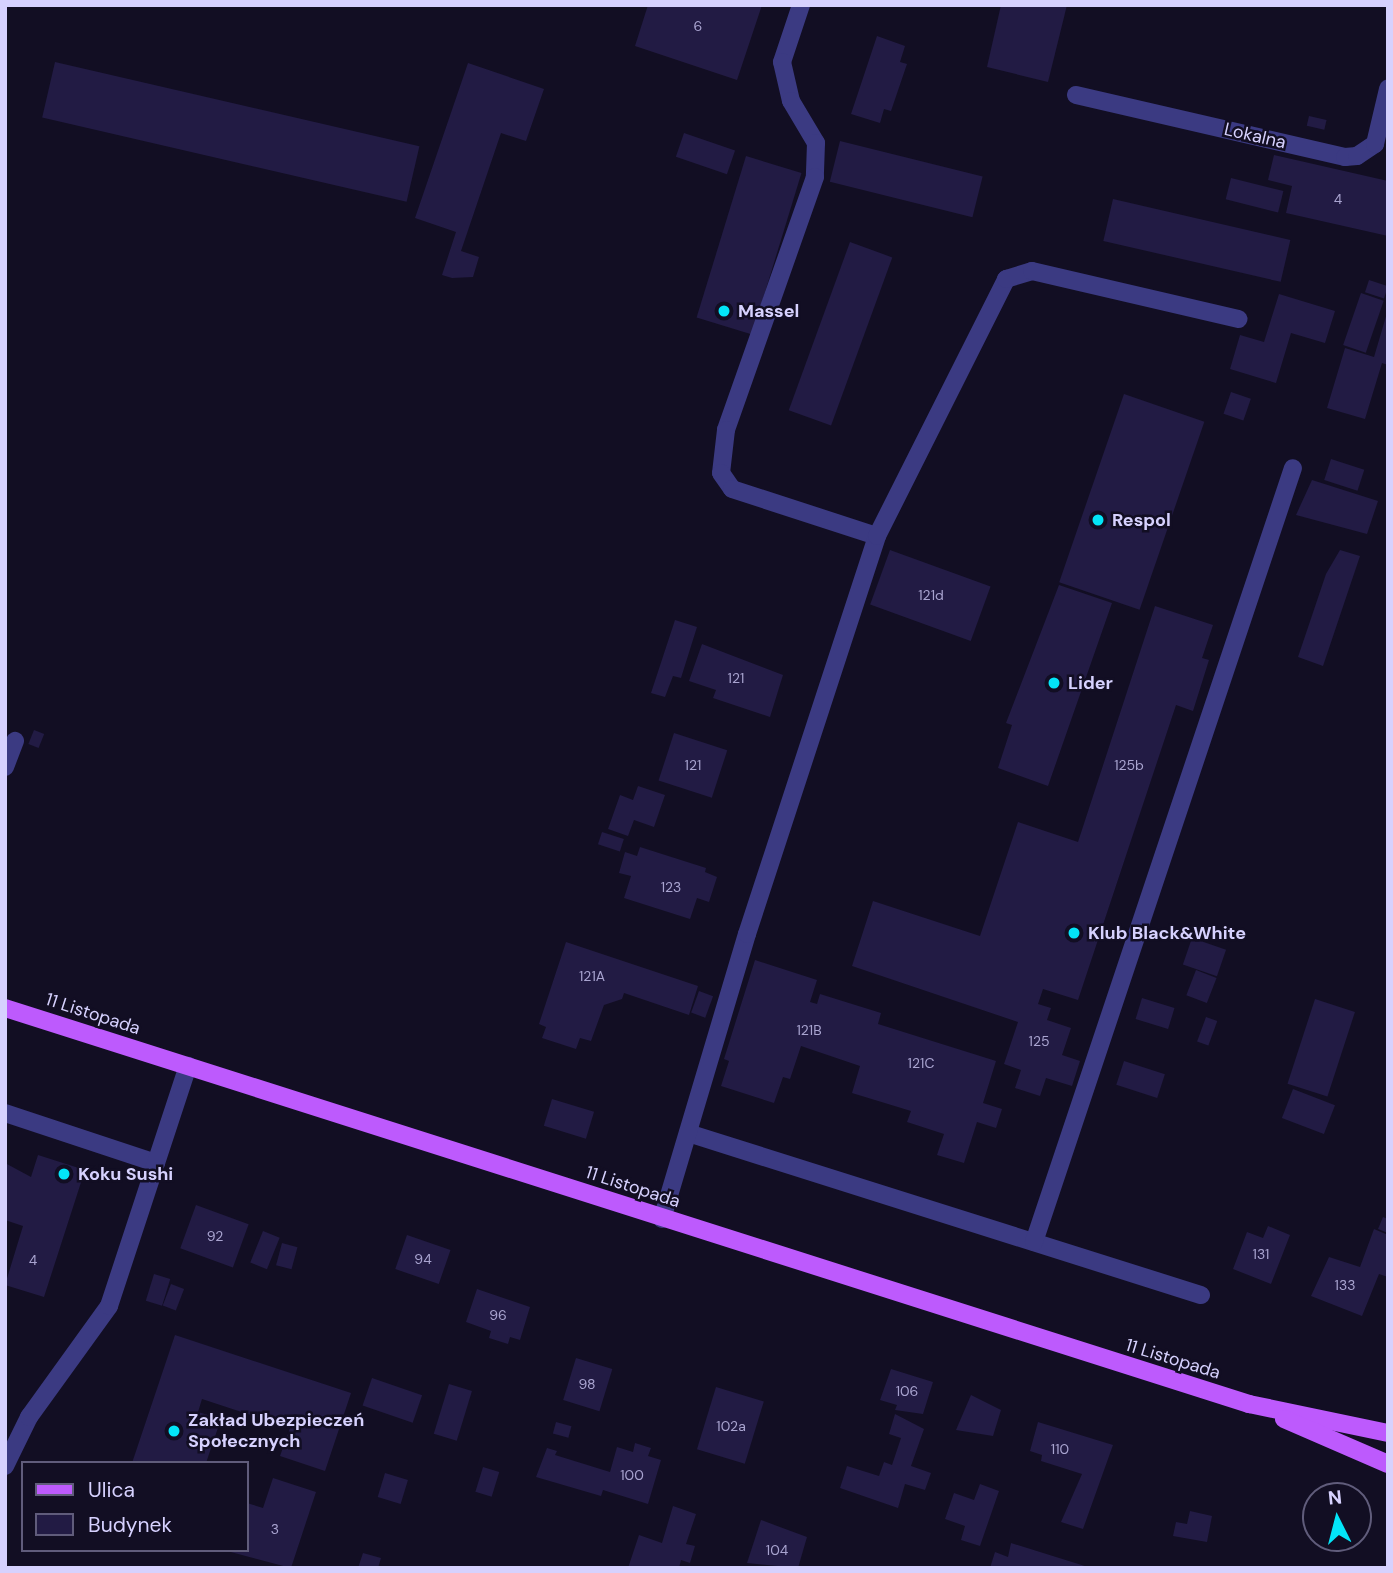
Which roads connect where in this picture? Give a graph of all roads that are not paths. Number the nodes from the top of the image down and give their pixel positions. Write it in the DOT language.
graph roads {
  1 [pos="801,5"];
  2 [pos="1388,89"];
  3 [pos="1076,94"];
  4 [pos="1238,319"];
  5 [pos="1293,468"];
  6 [pos="877,536"];
  7 [pos="15,741"];
  8 [pos="5,766"];
  9 [pos="5,1008"];
  10 [pos="188,1066"];
  11 [pos="5,1113"];
  12 [pos="688,1133"];
  13 [pos="156,1163"];
  14 [pos="662,1219"];
  15 [pos="1034,1242"];
  16 [pos="1201,1295"];
  17 [pos="1249,1404"];
  18 [pos="1388,1433"];
  19 [pos="1388,1464"];
  20 [pos="5,1466"];
  1 -- 6 [label="street"];
  2 -- 3 [label="street, Lokalna"];
  4 -- 6 [label="street"];
  5 -- 15 [label="street"];
  6 -- 12 [label="street"];
  7 -- 8 [label="street"];
  9 -- 10 [label="main road, 11 Listopada"];
  10 -- 13 [label="street"];
  10 -- 14 [label="main road, 11 Listopada"];
  11 -- 13 [label="street"];
  12 -- 14 [label="street"];
  12 -- 15 [label="street"];
  13 -- 20 [label="street"];
  14 -- 17 [label="main road, 11 Listopada"];
  15 -- 16 [label="street"];
  17 -- 18 [label="main road, 11 Listopada"];
  17 -- 19 [label="main road, 11 Listopada"];
}
